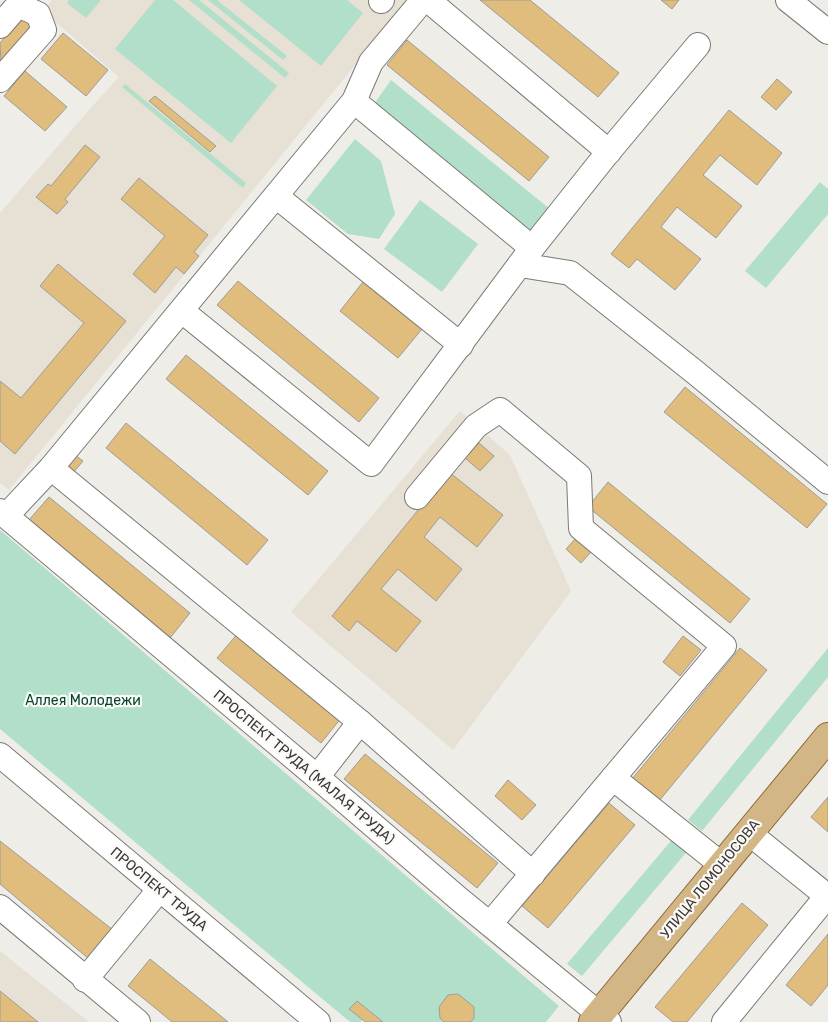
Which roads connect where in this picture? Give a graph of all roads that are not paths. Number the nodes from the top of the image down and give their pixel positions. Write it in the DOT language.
graph roads {
  1 [pos="423,0"];
  2 [pos="428,0"];
  3 [pos="788,0"];
  4 [pos="0,26"];
  5 [pos="828,32"];
  6 [pos="698,45"];
  7 [pos="0,80"];
  8 [pos="354,100"];
  9 [pos="609,152"];
  10 [pos="276,196"];
  11 [pos="526,257"];
  12 [pos="182,311"];
  13 [pos="461,345"];
  14 [pos="51,468"];
  15 [pos="828,482"];
  16 [pos="417,497"];
  17 [pos="3,513"];
  18 [pos="360,722"];
  19 [pos="828,737"];
  20 [pos="0,755"];
  21 [pos="317,776"];
  22 [pos="613,778"];
  23 [pos="749,832"];
  24 [pos="722,865"];
  25 [pos="533,874"];
  26 [pos="160,889"];
  27 [pos="827,895"];
  28 [pos="0,907"];
  29 [pos="490,924"];
  30 [pos="85,980"];
  31 [pos="601,1019"];
  32 [pos="728,1021"];
  33 [pos="138,1022"];
  34 [pos="318,1022"];
  1 -- 8 [label="street"];
  2 -- 9 [label="street"];
  3 -- 5 [label="street"];
  4 -- 7 [label="street"];
  6 -- 9 [label="street"];
  8 -- 10 [label="street"];
  8 -- 11 [label="street"];
  9 -- 11 [label="street"];
  10 -- 12 [label="street"];
  10 -- 13 [label="street"];
  11 -- 13 [label="street"];
  11 -- 15 [label="street"];
  12 -- 13 [label="street"];
  12 -- 14 [label="street"];
  14 -- 17 [label="street"];
  14 -- 18 [label="street"];
  16 -- 22 [label="street"];
  17 -- 21 [label="street, ПРОСПЕКТ ТРУДА (МАЛАЯ ТРУДА)"];
  18 -- 21 [label="street"];
  18 -- 25 [label="street"];
  19 -- 23 [label="main road, УЛИЦА ЛОМОНОСОВА"];
  20 -- 26 [label="street, ПРОСПЕКТ ТРУДА"];
  21 -- 29 [label="street, ПРОСПЕКТ ТРУДА (МАЛАЯ ТРУДА)"];
  22 -- 24 [label="street"];
  22 -- 25 [label="street"];
  23 -- 24 [label="main road, УЛИЦА ЛОМОНОСОВА"];
  23 -- 27 [label="street"];
  24 -- 31 [label="main road, УЛИЦА ЛОМОНОСОВА"];
  25 -- 29 [label="street"];
  26 -- 30 [label="street"];
  26 -- 34 [label="street, ПРОСПЕКТ ТРУДА"];
  27 -- 32 [label="street"];
  28 -- 30 [label="street"];
  29 -- 31 [label="street, ПРОСПЕКТ ТРУДА (МАЛАЯ ТРУДА)"];
  30 -- 33 [label="street"];
}
